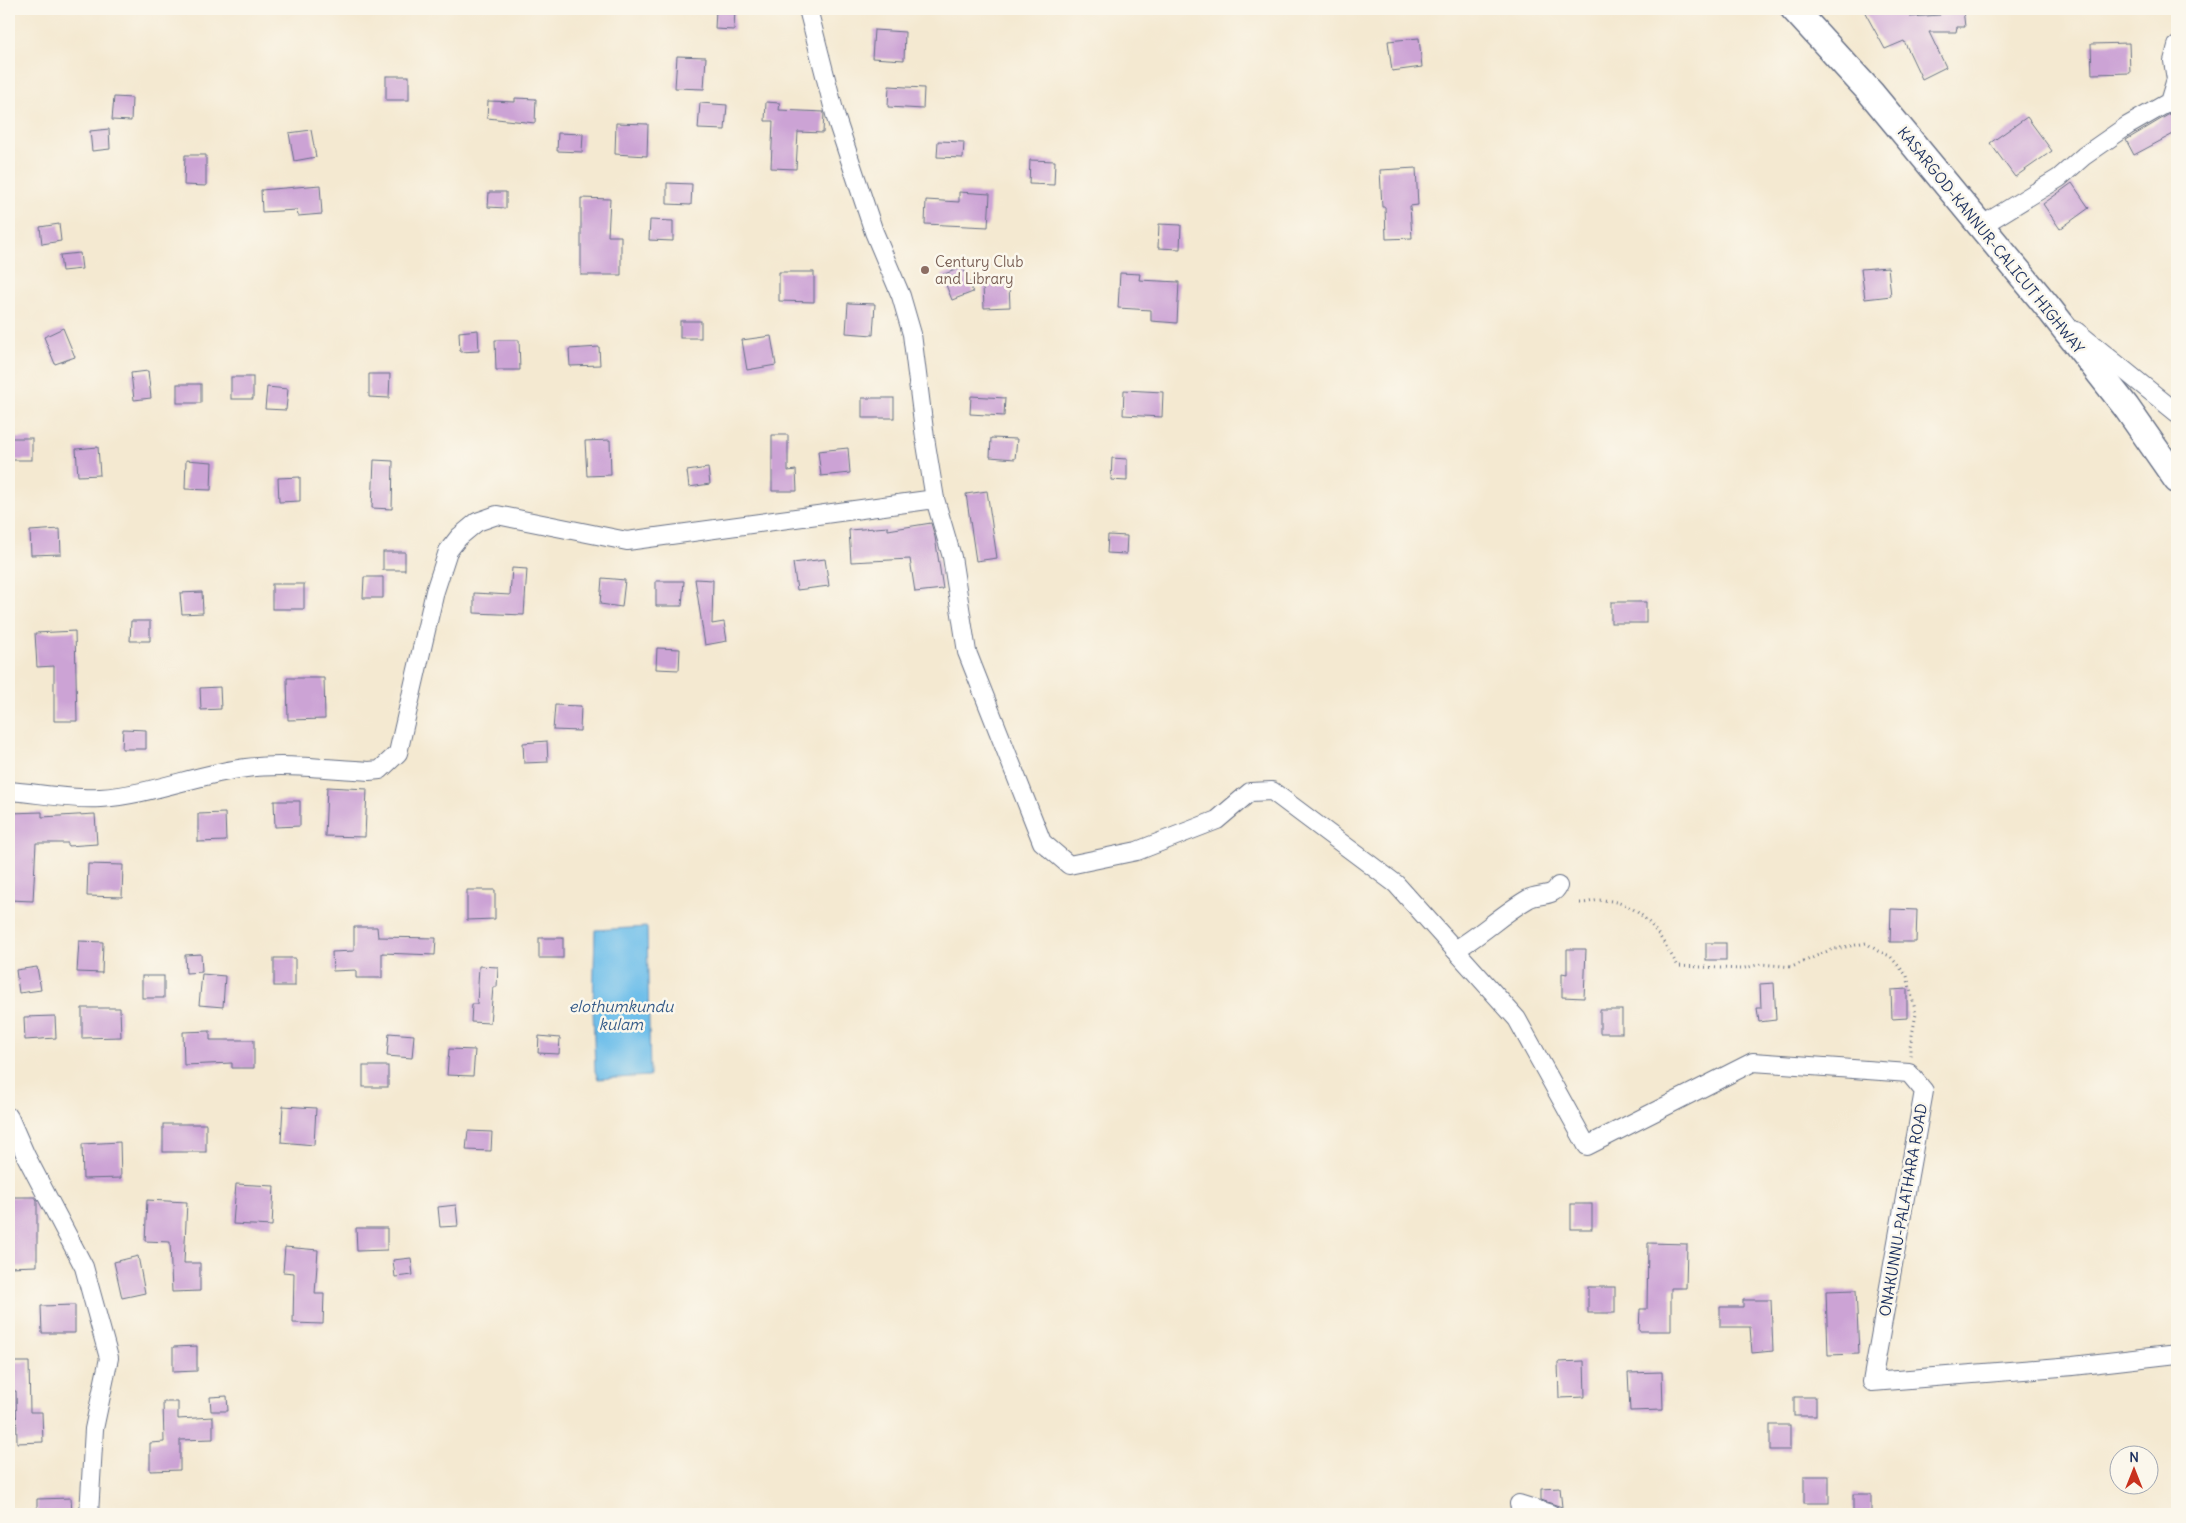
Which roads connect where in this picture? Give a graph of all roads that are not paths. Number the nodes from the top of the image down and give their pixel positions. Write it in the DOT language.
graph roads {
  1 [pos="808,9"];
  2 [pos="1794,9"];
  3 [pos="2177,46"];
  4 [pos="1981,226"];
  5 [pos="2047,306"];
  6 [pos="2177,413"];
  7 [pos="2177,480"];
  8 [pos="935,499"];
  9 [pos="9,791"];
  10 [pos="1558,886"];
  11 [pos="1455,950"];
  12 [pos="9,1118"];
  13 [pos="2177,1354"];
  14 [pos="1519,1504"];
  15 [pos="89,1514"];
  16 [pos="1551,1514"];
  1 -- 8 [label="street"];
  2 -- 4 [label="highway, KASARGOD-KANNUR-CALICUT HIGHWAY"];
  3 -- 4 [label="street"];
  4 -- 5 [label="highway, KASARGOD-KANNUR-CALICUT HIGHWAY"];
  5 -- 6 [label="street"];
  5 -- 7 [label="highway, KASARGOD-KANNUR-CALICUT HIGHWAY"];
  8 -- 9 [label="street"];
  8 -- 11 [label="street, ONAKUNNU-PALATHARA ROAD"];
  10 -- 11 [label="street"];
  11 -- 13 [label="street, ONAKUNNU-PALATHARA ROAD"];
  12 -- 15 [label="street"];
  14 -- 16 [label="street"];
}
